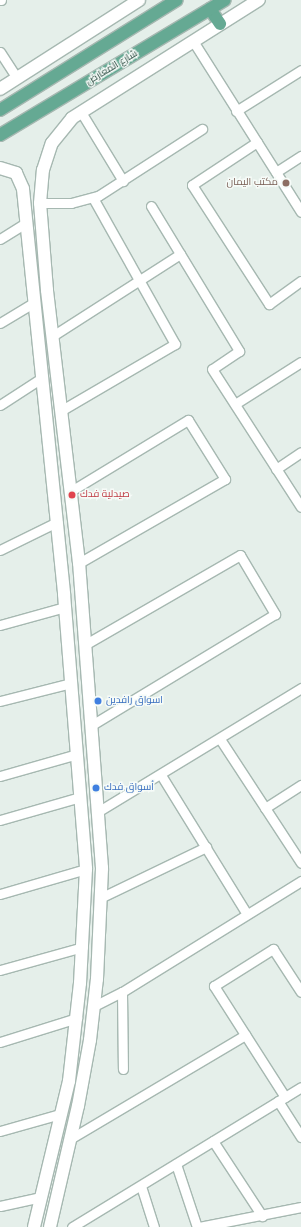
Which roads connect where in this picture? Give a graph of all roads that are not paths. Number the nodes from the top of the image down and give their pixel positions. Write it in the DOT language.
graph roads {
  1 [pos="139,0"];
  2 [pos="177,0"];
  3 [pos="225,0"];
  4 [pos="259,0"];
  5 [pos="210,10"];
  6 [pos="220,24"];
  7 [pos="193,41"];
  8 [pos="0,52"];
  9 [pos="301,70"];
  10 [pos="16,78"];
  11 [pos="0,89"];
  12 [pos="0,110"];
  13 [pos="236,111"];
  14 [pos="81,112"];
  15 [pos="202,129"];
  16 [pos="0,135"];
  17 [pos="257,142"];
  18 [pos="301,156"];
  19 [pos="0,168"];
  20 [pos="276,172"];
  21 [pos="123,181"];
  22 [pos="93,198"];
  23 [pos="40,203"];
  24 [pos="151,206"];
  25 [pos="301,212"];
  26 [pos="26,227"];
  27 [pos="43,230"];
  28 [pos="0,239"];
  29 [pos="180,254"];
  30 [pos="301,281"];
  31 [pos="138,282"];
  32 [pos="33,303"];
  33 [pos="0,323"];
  34 [pos="54,335"];
  35 [pos="301,362"];
  36 [pos="43,377"];
  37 [pos="235,404"];
  38 [pos="0,406"];
  39 [pos="62,410"];
  40 [pos="301,452"];
  41 [pos="276,469"];
  42 [pos="71,491"];
  43 [pos="301,507"];
  44 [pos="57,522"];
  45 [pos="1,548"];
  46 [pos="79,563"];
  47 [pos="81,592"];
  48 [pos="64,594"];
  49 [pos="65,607"];
  50 [pos="0,625"];
  51 [pos="86,644"];
  52 [pos="71,683"];
  53 [pos="301,688"];
  54 [pos="0,701"];
  55 [pos="92,725"];
  56 [pos="220,738"];
  57 [pos="77,754"];
  58 [pos="161,775"];
  59 [pos="0,776"];
  60 [pos="301,785"];
  61 [pos="80,797"];
  62 [pos="265,808"];
  63 [pos="99,811"];
  64 [pos="0,820"];
  65 [pos="206,847"];
  66 [pos="301,863"];
  67 [pos="86,869"];
  68 [pos="301,881"];
  69 [pos="0,894"];
  70 [pos="100,898"];
  71 [pos="247,914"];
  72 [pos="83,947"];
  73 [pos="0,970"];
  74 [pos="122,992"];
  75 [pos="301,992"];
  76 [pos="94,1006"];
  77 [pos="77,1018"];
  78 [pos="245,1035"];
  79 [pos="0,1042"];
  80 [pos="123,1069"];
  81 [pos="301,1086"];
  82 [pos="281,1099"];
  83 [pos="60,1114"];
  84 [pos="0,1131"];
  85 [pos="301,1137"];
  86 [pos="70,1139"];
  87 [pos="213,1141"];
  88 [pos="176,1164"];
  89 [pos="49,1165"];
  90 [pos="64,1166"];
  91 [pos="141,1186"];
  92 [pos="41,1196"];
  93 [pos="0,1206"];
  94 [pos="301,1208"];
  95 [pos="262,1216"];
  96 [pos="34,1227"];
  97 [pos="50,1227"];
  98 [pos="72,1227"];
  99 [pos="154,1227"];
  100 [pos="198,1227"];
  1 -- 10 [label="main road"];
  2 -- 12 [label="main road"];
  3 -- 5 [label="main road, شارع المعارض"];
  4 -- 6 [label="main road"];
  5 -- 6 [label="main road"];
  5 -- 16 [label="main road, شارع المعارض"];
  6 -- 7 [label="main road"];
  7 -- 13 [label="street"];
  7 -- 14 [label="main road"];
  8 -- 10 [label="street"];
  9 -- 13 [label="street"];
  10 -- 11 [label="main road"];
  13 -- 17 [label="street"];
  14 -- 21 [label="street"];
  14 -- 23 [label="main road"];
  15 -- 21 [label="street"];
  17 -- 20 [label="street"];
  17 -- 30 [label="street"];
  18 -- 20 [label="street"];
  19 -- 26 [label="main road"];
  20 -- 25 [label="street"];
  21 -- 22 [label="street"];
  22 -- 23 [label="street"];
  22 -- 31 [label="street"];
  23 -- 27 [label="main road"];
  24 -- 29 [label="street"];
  26 -- 27 [label="main road"];
  26 -- 28 [label="street"];
  26 -- 32 [label="main road"];
  27 -- 34 [label="main road"];
  29 -- 31 [label="street"];
  29 -- 37 [label="street"];
  31 -- 34 [label="street"];
  31 -- 39 [label="street"];
  32 -- 33 [label="street"];
  32 -- 36 [label="main road"];
  34 -- 39 [label="main road"];
  35 -- 37 [label="street"];
  36 -- 38 [label="street"];
  36 -- 44 [label="main road"];
  37 -- 41 [label="street"];
  39 -- 42 [label="main road"];
  40 -- 41 [label="street"];
  41 -- 43 [label="street"];
  42 -- 46 [label="main road"];
  42 -- 46 [label="street"];
  44 -- 45 [label="street"];
  44 -- 48 [label="main road"];
  46 -- 47 [label="main road"];
  47 -- 48 [label="main road"];
  47 -- 51 [label="main road"];
  48 -- 49 [label="main road"];
  49 -- 50 [label="street"];
  49 -- 52 [label="main road"];
  51 -- 55 [label="main road"];
  51 -- 55 [label="street"];
  52 -- 54 [label="street"];
  52 -- 57 [label="main road"];
  53 -- 56 [label="street"];
  55 -- 63 [label="main road"];
  56 -- 58 [label="street"];
  56 -- 62 [label="street"];
  57 -- 59 [label="street"];
  57 -- 61 [label="main road"];
  58 -- 63 [label="street"];
  58 -- 65 [label="street"];
  60 -- 62 [label="street"];
  61 -- 64 [label="street"];
  61 -- 67 [label="main road"];
  62 -- 66 [label="street"];
  63 -- 70 [label="main road"];
  65 -- 70 [label="street"];
  65 -- 71 [label="street"];
  67 -- 69 [label="street"];
  67 -- 72 [label="main road"];
  68 -- 71 [label="street"];
  70 -- 76 [label="main road"];
  71 -- 74 [label="street"];
  72 -- 73 [label="street"];
  72 -- 77 [label="main road"];
  74 -- 76 [label="street"];
  74 -- 80 [label="street"];
  75 -- 78 [label="street"];
  76 -- 86 [label="main road"];
  77 -- 79 [label="street"];
  77 -- 83 [label="main road"];
  78 -- 82 [label="street"];
  78 -- 86 [label="street"];
  81 -- 82 [label="street"];
  82 -- 85 [label="street"];
  82 -- 87 [label="street"];
  83 -- 84 [label="street"];
  83 -- 89 [label="main road"];
  86 -- 90 [label="main road"];
  87 -- 88 [label="street"];
  87 -- 95 [label="street"];
  88 -- 91 [label="street"];
  88 -- 100 [label="street"];
  89 -- 90 [label="main road"];
  89 -- 92 [label="main road"];
  90 -- 97 [label="main road"];
  91 -- 98 [label="street"];
  91 -- 99 [label="street"];
  92 -- 93 [label="street"];
  92 -- 96 [label="main road"];
  94 -- 95 [label="street"];
  95 -- 100 [label="street"];
}
